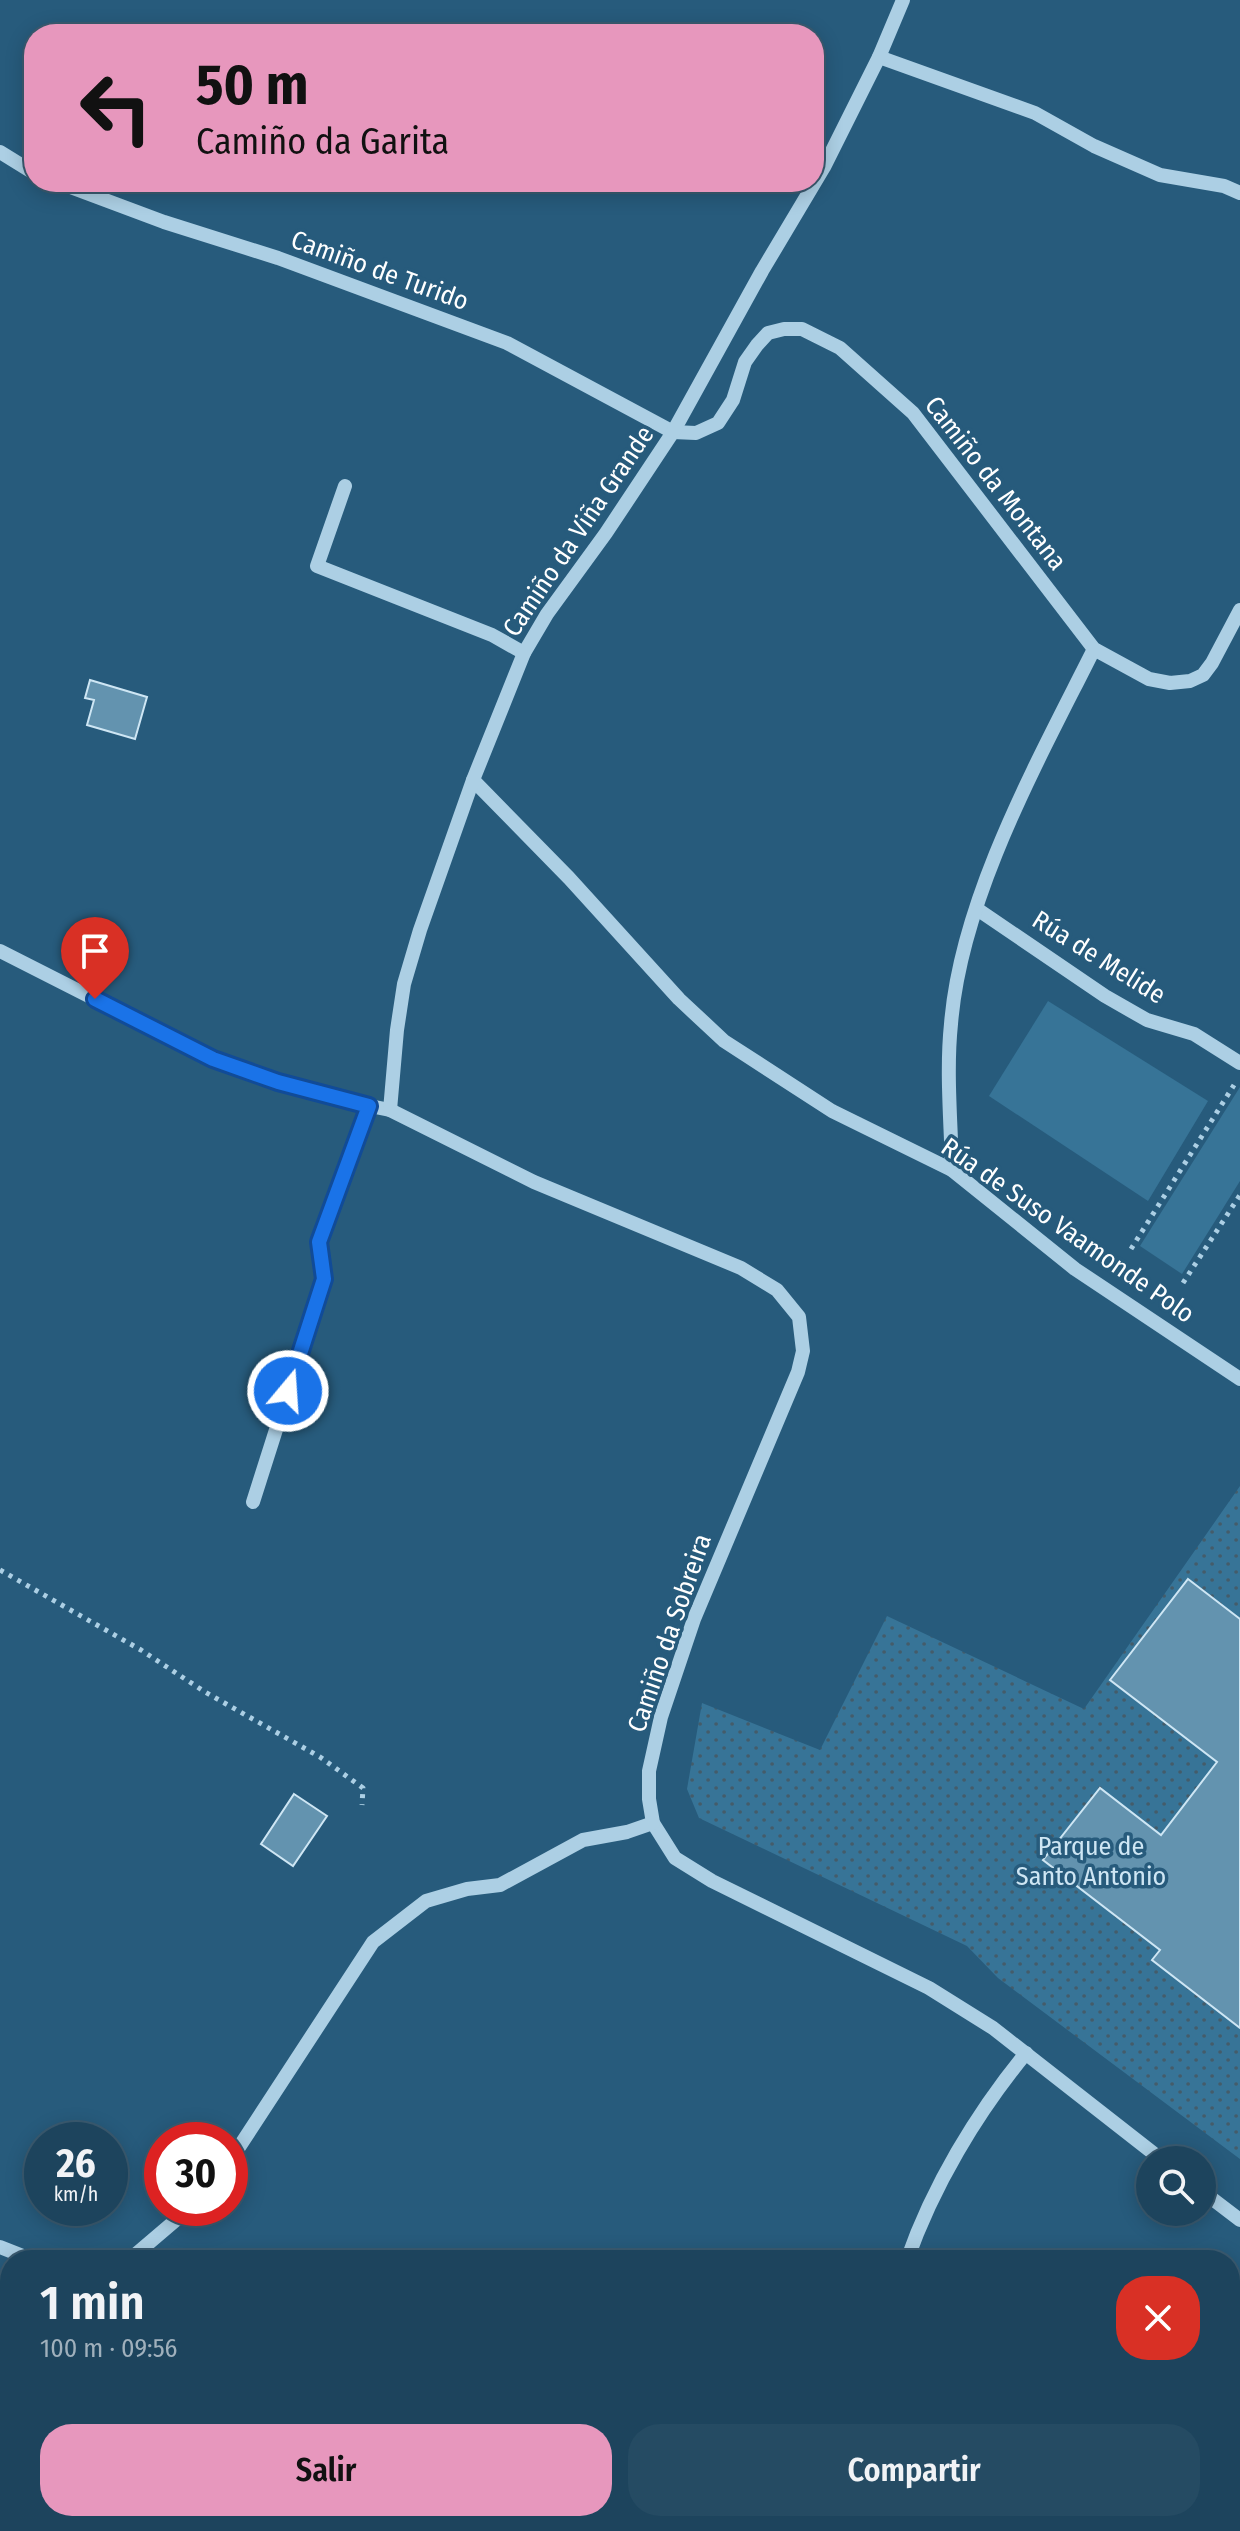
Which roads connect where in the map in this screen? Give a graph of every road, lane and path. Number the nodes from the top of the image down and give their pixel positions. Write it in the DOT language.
graph roads {
  1 [pos="903,0"];
  2 [pos="879,57"];
  3 [pos="0,152"];
  4 [pos="24,167"];
  5 [pos="824,167"];
  6 [pos="84,192"];
  7 [pos="809,192"];
  8 [pos="1240,193"];
  9 [pos="673,432"];
  10 [pos="345,486"];
  11 [pos="1240,610"];
  12 [pos="1094,649"];
  13 [pos="524,653"];
  14 [pos="473,780"];
  15 [pos="977,909"];
  16 [pos="0,951"];
  17 [pos="1240,1063"];
  18 [pos="1236,1081"];
  19 [pos="369,1106"];
  20 [pos="390,1110"];
  21 [pos="952,1170"];
  22 [pos="1240,1195"];
  23 [pos="1131,1249"];
  24 [pos="1183,1283"];
  25 [pos="1240,1379"];
  26 [pos="253,1502"];
  27 [pos="0,1570"];
  28 [pos="362,1805"];
  29 [pos="653,1823"];
  30 [pos="1026,2053"];
  31 [pos="248,2133"];
  32 [pos="1144,2146"];
  33 [pos="1216,2202"];
  34 [pos="1240,2220"];
  35 [pos="169,2226"];
  36 [pos="141,2250"];
  37 [pos="911,2250"];
  1 -- 2 [label="street, Camiño da Viña Grande"];
  2 -- 5 [label="street, Camiño da Viña Grande"];
  2 -- 8 [label="street"];
  3 -- 4 [label="street"];
  6 -- 9 [label="street, Camiño de Turido"];
  7 -- 9 [label="street, Camiño da Viña Grande"];
  9 -- 12 [label="street, Camiño da Montana"];
  9 -- 13 [label="street, Camiño da Viña Grande"];
  10 -- 13 [label="street"];
  11 -- 12 [label="street, Camiño da Montana"];
  12 -- 15 [label="street"];
  13 -- 14 [label="street, Camiño da Viña Grande"];
  14 -- 20 [label="street, Camiño da Viña Grande"];
  14 -- 21 [label="street, Rúa de Suso Vaamonde Polo"];
  15 -- 17 [label="street, Rúa de Melide"];
  15 -- 21 [label="street"];
  16 -- 19 [label="street, Camiño da Sobreira"];
  18 -- 23 [label="path"];
  19 -- 20 [label="street, Camiño da Sobreira"];
  19 -- 26 [label="street"];
  20 -- 29 [label="street, Camiño da Sobreira"];
  21 -- 25 [label="street, Rúa de Suso Vaamonde Polo"];
  22 -- 24 [label="path"];
  27 -- 28 [label="path"];
  29 -- 30 [label="street, Camiño da Sobreira"];
  29 -- 31 [label="street"];
  30 -- 32 [label="street, Camiño da Sobreira"];
  30 -- 37 [label="street"];
  33 -- 34 [label="street"];
  35 -- 36 [label="street"];
}
